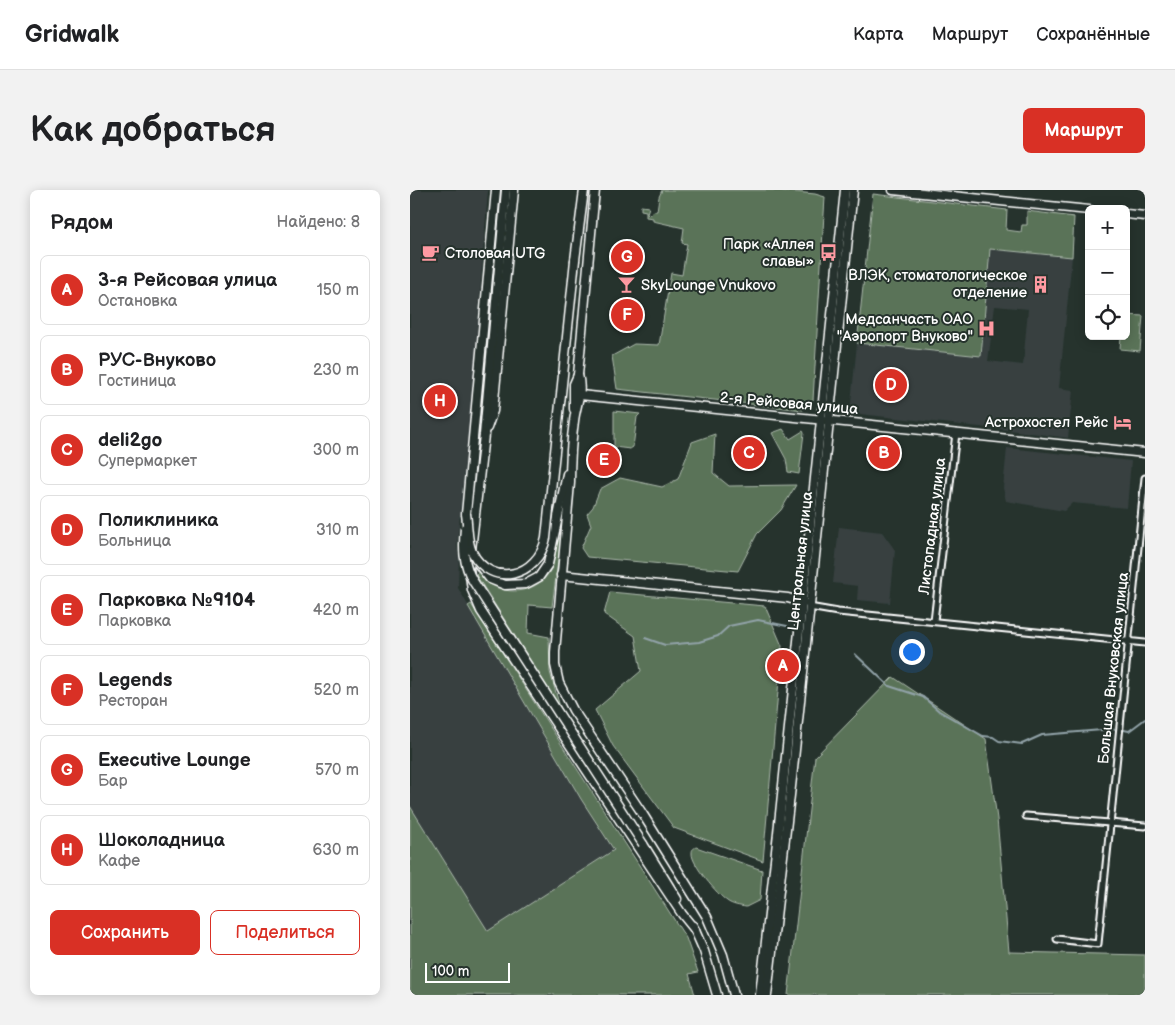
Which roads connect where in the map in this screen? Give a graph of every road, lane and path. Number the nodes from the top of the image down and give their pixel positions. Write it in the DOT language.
graph roads {
  1 [pos="496,190"];
  2 [pos="506,190"];
  3 [pos="514,190"];
  4 [pos="584,190"];
  5 [pos="595,190"];
  6 [pos="845,190"];
  7 [pos="853,190"];
  8 [pos="893,190"];
  9 [pos="1085,210"];
  10 [pos="1130,214"];
  11 [pos="1145,216"];
  12 [pos="496,293"];
  13 [pos="503,303"];
  14 [pos="578,375"];
  15 [pos="580,395"];
  16 [pos="574,418"];
  17 [pos="825,420"];
  18 [pos="956,433"];
  19 [pos="484,435"];
  20 [pos="1145,452"];
  21 [pos="570,459"];
  22 [pos="1145,478"];
  23 [pos="466,514"];
  24 [pos="470,548"];
  25 [pos="561,575"];
  26 [pos="802,601"];
  27 [pos="809,607"];
  28 [pos="934,622"];
  29 [pos="1128,641"];
  30 [pos="1145,643"];
  31 [pos="1026,816"];
  32 [pos="1110,823"];
  33 [pos="1145,826"];
  34 [pos="695,930"];
  35 [pos="1057,939"];
  36 [pos="717,995"];
  37 [pos="734,995"];
  38 [pos="760,995"];
  39 [pos="767,995"];
  1 -- 23 [label="main road"];
  2 -- 12 [label="main road"];
  3 -- 13 [label="main road"];
  4 -- 23 [label="main road, bridge"];
  5 -- 14 [label="main road"];
  6 -- 17 [label="main road, Центральная улица"];
  7 -- 17 [label="main road, Центральная улица"];
  8 -- 9 [label="main road"];
  10 -- 11 [label="main road"];
  12 -- 13 [label="main road"];
  12 -- 19 [label="main road"];
  13 -- 19 [label="main road"];
  14 -- 15 [label="main road"];
  14 -- 16 [label="main road"];
  15 -- 16 [label="main road"];
  15 -- 17 [label="main road, 2-я Рейсовая улица"];
  16 -- 21 [label="main road"];
  17 -- 18 [label="main road, 2-я Рейсовая улица"];
  17 -- 26 [label="main road, Центральная улица"];
  17 -- 27 [label="main road, Центральная улица"];
  18 -- 20 [label="main road, 2-я Рейсовая улица"];
  18 -- 28 [label="street, Листопадная улица"];
  19 -- 24 [label="main road"];
  21 -- 24 [label="main road"];
  21 -- 25 [label="main road"];
  22 -- 29 [label="street, Большая Внуковская улица"];
  23 -- 34 [label="main road, bridge"];
  24 -- 34 [label="main road"];
  25 -- 26 [label="main road"];
  25 -- 37 [label="main road"];
  26 -- 27 [label="main road"];
  26 -- 38 [label="main road, Центральная улица"];
  27 -- 28 [label="street"];
  27 -- 39 [label="main road, Центральная улица"];
  28 -- 29 [label="street"];
  29 -- 30 [label="street"];
  29 -- 32 [label="street, Большая Внуковская улица"];
  31 -- 32 [label="street"];
  32 -- 33 [label="street"];
  32 -- 35 [label="street, Большая Внуковская улица"];
  34 -- 36 [label="main road"];
}
